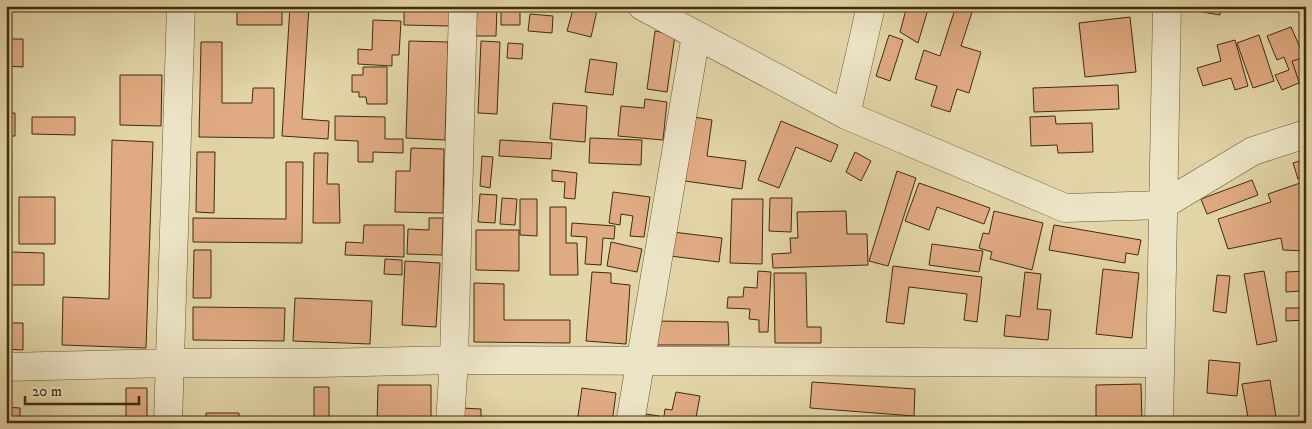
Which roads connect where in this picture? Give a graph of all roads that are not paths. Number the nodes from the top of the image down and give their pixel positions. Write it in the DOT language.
graph roads {
  1 [pos="181,6"];
  2 [pos="463,6"];
  3 [pos="642,6"];
  4 [pos="871,6"];
  5 [pos="1167,8"];
  6 [pos="696,35"];
  7 [pos="846,114"];
  8 [pos="1306,134"];
  9 [pos="1163,205"];
  10 [pos="454,360"];
  11 [pos="639,362"];
  12 [pos="170,363"];
  13 [pos="1159,363"];
  14 [pos="6,367"];
  15 [pos="168,423"];
  16 [pos="450,423"];
  17 [pos="630,423"];
  18 [pos="1159,423"];
  1 -- 12 [label="street"];
  2 -- 10 [label="street"];
  3 -- 6 [label="street"];
  4 -- 7 [label="street"];
  5 -- 9 [label="street"];
  6 -- 7 [label="street"];
  6 -- 11 [label="street"];
  7 -- 9 [label="street"];
  8 -- 9 [label="street"];
  9 -- 13 [label="street"];
  10 -- 11 [label="street"];
  10 -- 12 [label="street"];
  10 -- 16 [label="street"];
  11 -- 13 [label="street"];
  11 -- 17 [label="street"];
  12 -- 14 [label="street"];
  12 -- 15 [label="street"];
  13 -- 18 [label="street"];
}
